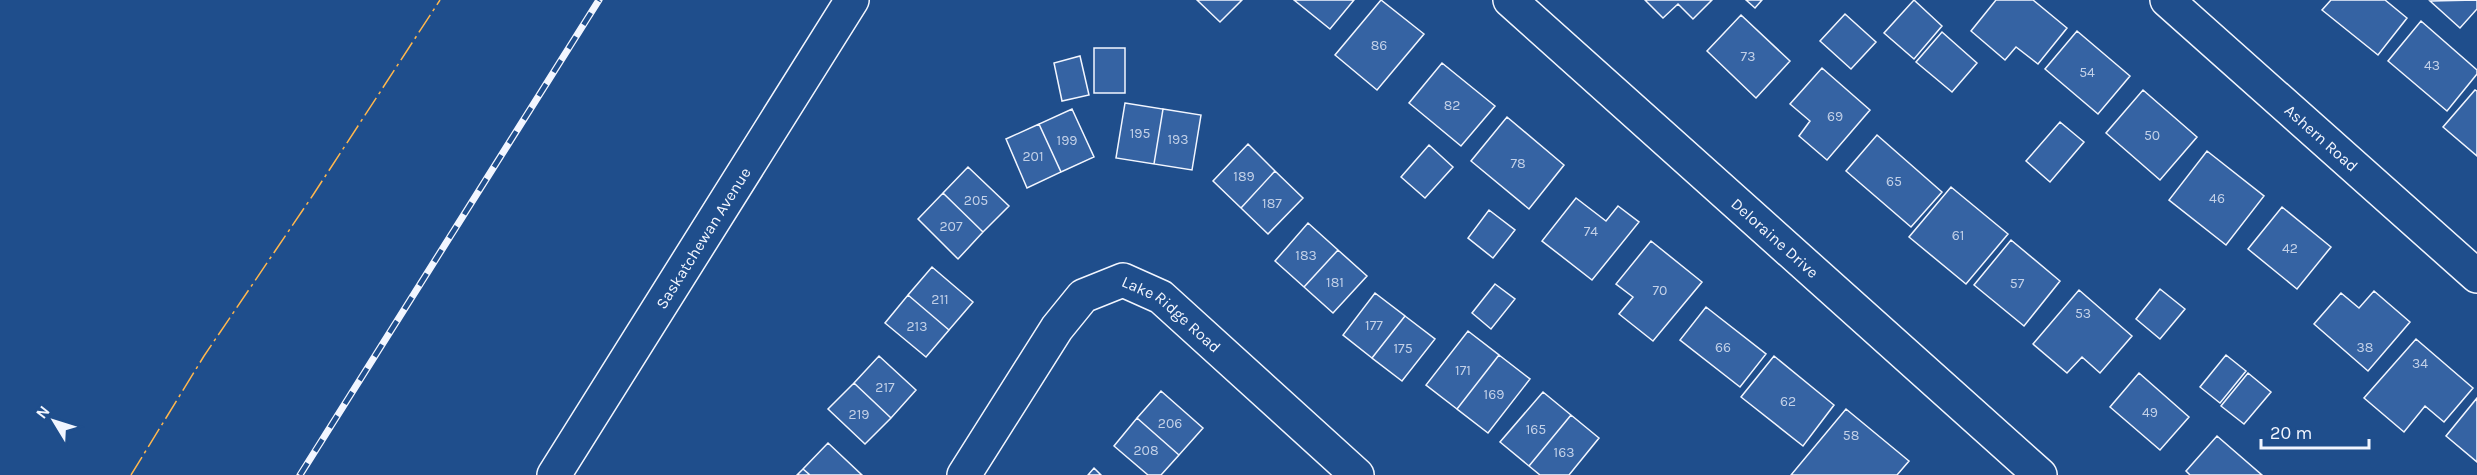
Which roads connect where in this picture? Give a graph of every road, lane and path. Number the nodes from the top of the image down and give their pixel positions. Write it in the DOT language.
graph roads {
  1 [pos="852,0"];
  2 [pos="1510,0"];
  3 [pos="2167,0"];
  4 [pos="2477,276"];
  5 [pos="554,475"];
  6 [pos="964,475"];
  7 [pos="1357,475"];
  8 [pos="2040,475"];
  1 -- 5 [label="street, Saskatchewan Avenue"];
  2 -- 8 [label="street, Deloraine Drive"];
  3 -- 4 [label="street, Ashern Road"];
  6 -- 7 [label="street, Lake Ridge Road"];
}
